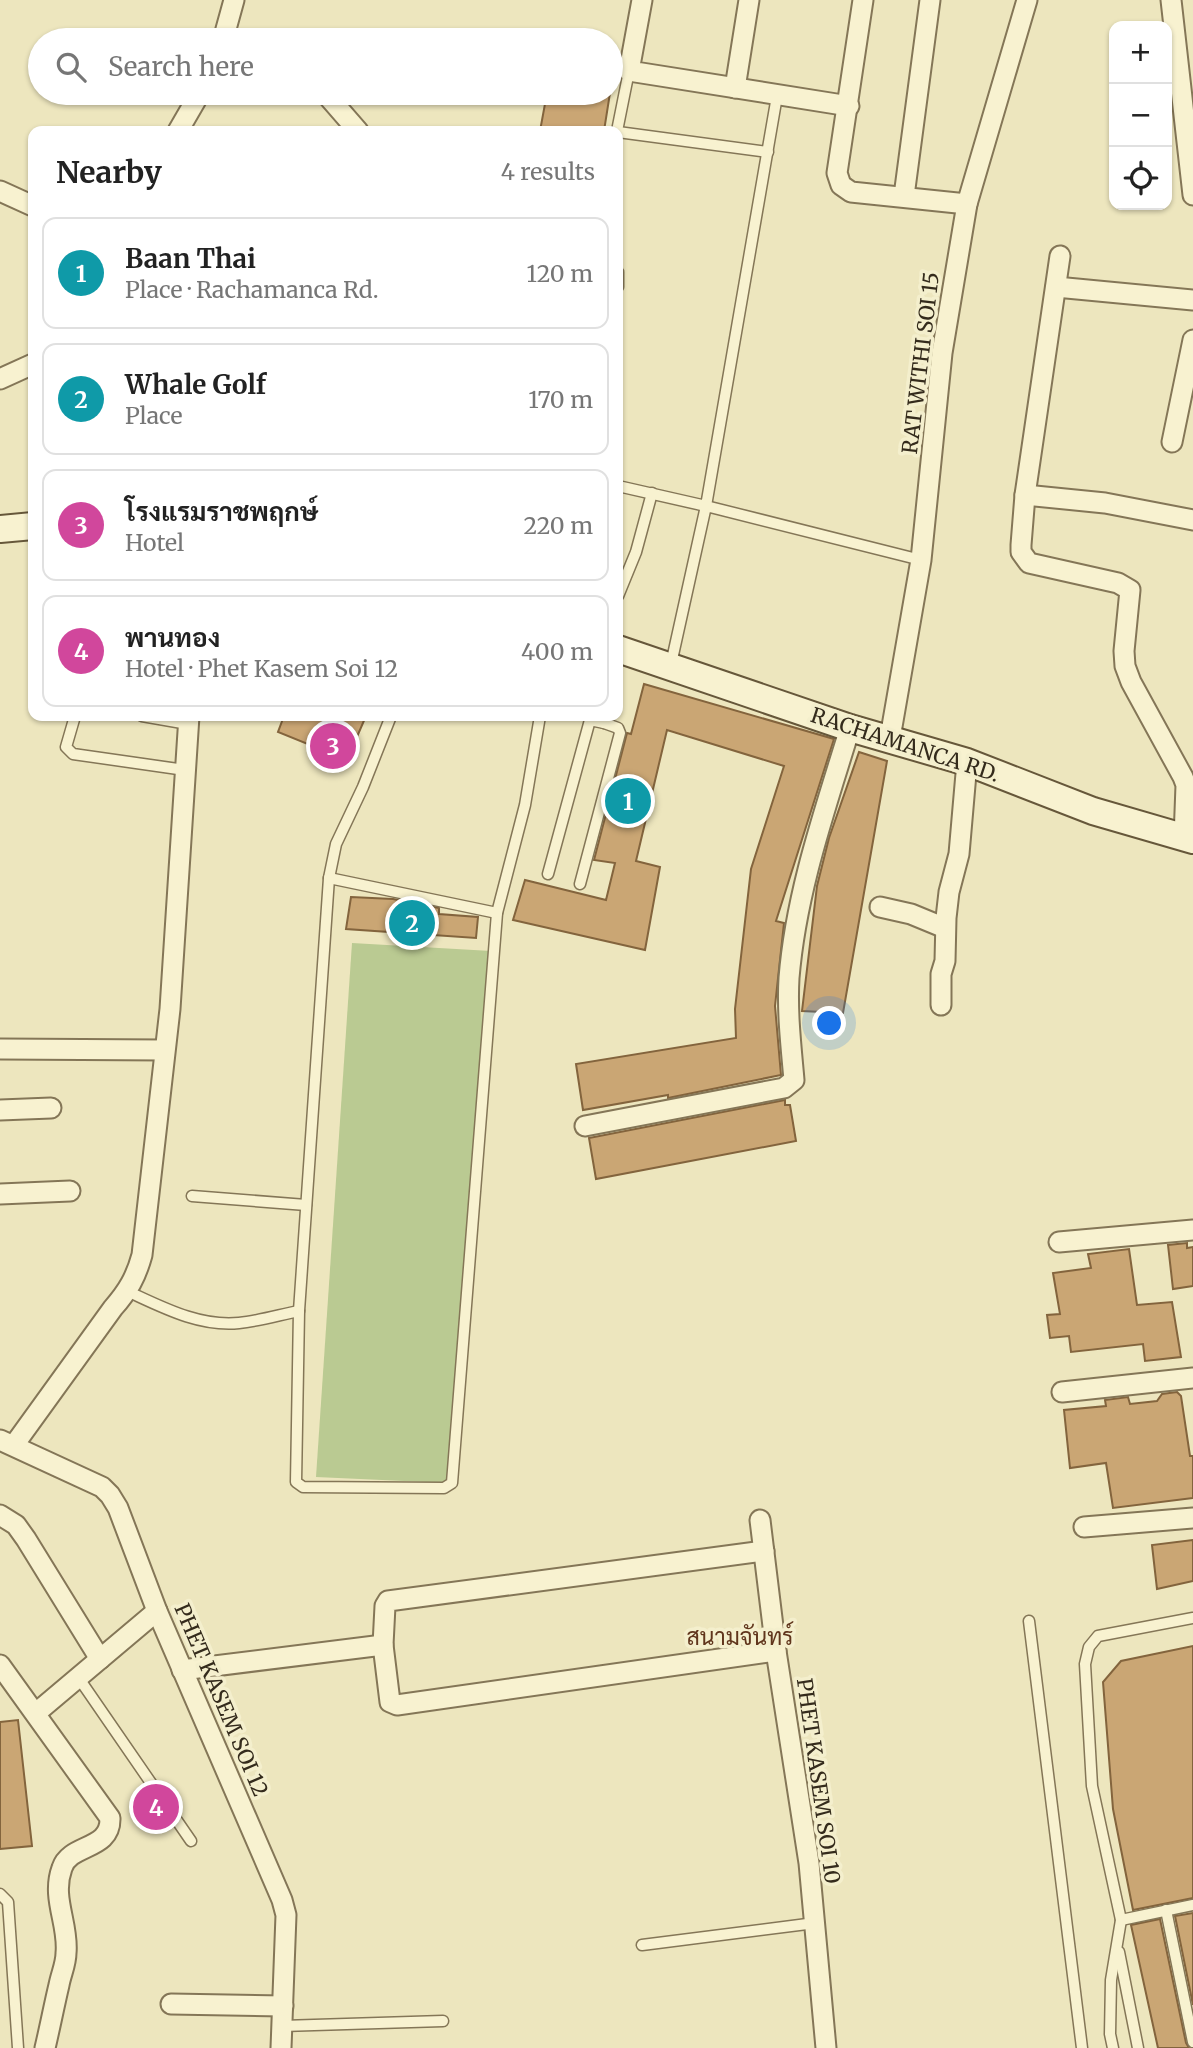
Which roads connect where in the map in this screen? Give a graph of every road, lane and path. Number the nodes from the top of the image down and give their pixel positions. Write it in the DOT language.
graph roads {
  1 [pos="234,0"];
  2 [pos="642,0"];
  3 [pos="749,0"];
  4 [pos="863,0"];
  5 [pos="930,0"];
  6 [pos="1027,0"];
  7 [pos="1171,0"];
  8 [pos="230,28"];
  9 [pos="629,71"];
  10 [pos="735,88"];
  11 [pos="778,96"];
  12 [pos="623,102"];
  13 [pos="193,105"];
  14 [pos="335,105"];
  15 [pos="622,105"];
  16 [pos="849,106"];
  17 [pos="181,126"];
  18 [pos="354,126"];
  19 [pos="618,126"];
  20 [pos="623,133"];
  21 [pos="1190,146"];
  22 [pos="768,152"];
  23 [pos="0,191"];
  24 [pos="1193,195"];
  25 [pos="904,196"];
  26 [pos="28,204"];
  27 [pos="967,204"];
  28 [pos="1060,256"];
  29 [pos="1056,287"];
  30 [pos="1193,300"];
  31 [pos="1193,340"];
  32 [pos="28,366"];
  33 [pos="0,379"];
  34 [pos="1172,442"];
  35 [pos="623,487"];
  36 [pos="652,493"];
  37 [pos="1026,495"];
  38 [pos="706,506"];
  39 [pos="1193,520"];
  40 [pos="28,526"];
  41 [pos="0,529"];
  42 [pos="921,560"];
  43 [pos="623,584"];
  44 [pos="623,651"];
  45 [pos="670,665"];
  46 [pos="74,721"];
  47 [pos="188,721"];
  48 [pos="389,721"];
  49 [pos="539,721"];
  50 [pos="590,721"];
  51 [pos="607,721"];
  52 [pos="850,728"];
  53 [pos="890,738"];
  54 [pos="967,762"];
  55 [pos="185,770"];
  56 [pos="1189,839"];
  57 [pos="548,874"];
  58 [pos="329,878"];
  59 [pos="580,884"];
  60 [pos="880,907"];
  61 [pos="497,913"];
  62 [pos="946,928"];
  63 [pos="941,1006"];
  64 [pos="0,1049"];
  65 [pos="164,1050"];
  66 [pos="51,1108"];
  67 [pos="0,1110"];
  68 [pos="585,1126"];
  69 [pos="70,1191"];
  70 [pos="0,1194"];
  71 [pos="192,1196"];
  72 [pos="306,1205"];
  73 [pos="1193,1230"];
  74 [pos="1059,1242"];
  75 [pos="127,1291"];
  76 [pos="299,1311"];
  77 [pos="1193,1378"];
  78 [pos="1062,1392"];
  79 [pos="7,1443"];
  80 [pos="0,1515"];
  81 [pos="1193,1518"];
  82 [pos="760,1520"];
  83 [pos="1084,1527"];
  84 [pos="764,1550"];
  85 [pos="157,1611"];
  86 [pos="1193,1618"];
  87 [pos="1029,1621"];
  88 [pos="383,1646"];
  89 [pos="776,1651"];
  90 [pos="100,1659"];
  91 [pos="0,1665"];
  92 [pos="182,1670"];
  93 [pos="78,1677"];
  94 [pos="36,1713"];
  95 [pos="191,1841"];
  96 [pos="0,1894"];
  97 [pos="1193,1905"];
  98 [pos="1166,1910"];
  99 [pos="1121,1920"];
  100 [pos="815,1923"];
  101 [pos="1118,1943"];
  102 [pos="642,1945"];
  103 [pos="171,2004"];
  104 [pos="283,2006"];
  105 [pos="443,2021"];
  106 [pos="282,2026"];
  107 [pos="1193,2042"];
  108 [pos="18,2048"];
  109 [pos="45,2048"];
  110 [pos="281,2048"];
  111 [pos="826,2048"];
  112 [pos="1082,2048"];
  113 [pos="1113,2048"];
  114 [pos="1138,2048"];
  1 -- 8 [label="street"];
  2 -- 9 [label="street"];
  3 -- 10 [label="street"];
  4 -- 16 [label="street"];
  5 -- 25 [label="street"];
  6 -- 27 [label="street, RAT WITHI SOI 15"];
  7 -- 21 [label="street"];
  9 -- 10 [label="street"];
  9 -- 12 [label="lane"];
  10 -- 11 [label="street"];
  11 -- 16 [label="street"];
  11 -- 22 [label="lane"];
  13 -- 17 [label="street"];
  14 -- 18 [label="street"];
  15 -- 19 [label="lane"];
  16 -- 25 [label="street"];
  20 -- 22 [label="lane"];
  21 -- 24 [label="street"];
  22 -- 38 [label="lane"];
  23 -- 26 [label="street"];
  25 -- 27 [label="street"];
  27 -- 42 [label="street, RAT WITHI SOI 15"];
  28 -- 29 [label="street"];
  29 -- 30 [label="street"];
  29 -- 37 [label="street"];
  31 -- 34 [label="street"];
  32 -- 33 [label="street"];
  35 -- 36 [label="lane"];
  36 -- 38 [label="lane"];
  36 -- 43 [label="lane"];
  37 -- 39 [label="street"];
  37 -- 56 [label="street"];
  38 -- 42 [label="lane"];
  38 -- 45 [label="lane"];
  40 -- 41 [label="street"];
  42 -- 53 [label="street, RAT WITHI SOI 15"];
  44 -- 45 [label="street, RACHAMANCA RD."];
  45 -- 52 [label="street, RACHAMANCA RD."];
  46 -- 55 [label="lane"];
  47 -- 55 [label="street"];
  48 -- 58 [label="lane"];
  49 -- 61 [label="lane"];
  50 -- 57 [label="lane"];
  51 -- 59 [label="lane"];
  52 -- 53 [label="street, RACHAMANCA RD."];
  52 -- 68 [label="street"];
  53 -- 54 [label="street, RACHAMANCA RD."];
  54 -- 56 [label="street, RACHAMANCA RD."];
  54 -- 62 [label="street"];
  55 -- 65 [label="street"];
  58 -- 61 [label="lane"];
  58 -- 72 [label="lane"];
  60 -- 62 [label="street"];
  61 -- 76 [label="lane"];
  62 -- 63 [label="street"];
  64 -- 65 [label="street"];
  65 -- 75 [label="street"];
  66 -- 67 [label="street"];
  69 -- 70 [label="street"];
  71 -- 72 [label="lane"];
  72 -- 76 [label="lane"];
  73 -- 74 [label="street"];
  75 -- 76 [label="lane"];
  75 -- 79 [label="street"];
  77 -- 78 [label="street"];
  79 -- 85 [label="street, PHET KASEM SOI 12"];
  80 -- 90 [label="street"];
  81 -- 83 [label="street"];
  82 -- 84 [label="street, PHET KASEM SOI 10"];
  84 -- 88 [label="street"];
  84 -- 89 [label="street, PHET KASEM SOI 10"];
  85 -- 90 [label="street"];
  85 -- 92 [label="street, PHET KASEM SOI 12"];
  86 -- 99 [label="lane"];
  87 -- 112 [label="lane"];
  88 -- 89 [label="street"];
  88 -- 92 [label="street"];
  89 -- 100 [label="street, PHET KASEM SOI 10"];
  90 -- 93 [label="street"];
  91 -- 94 [label="street"];
  92 -- 104 [label="street, PHET KASEM SOI 12"];
  93 -- 94 [label="street"];
  93 -- 95 [label="lane"];
  94 -- 109 [label="street"];
  96 -- 108 [label="lane"];
  97 -- 98 [label="lane"];
  98 -- 99 [label="lane"];
  98 -- 107 [label="lane"];
  99 -- 101 [label="lane"];
  100 -- 102 [label="lane"];
  100 -- 111 [label="street, PHET KASEM SOI 10"];
  101 -- 113 [label="lane"];
  101 -- 114 [label="lane"];
  103 -- 104 [label="street"];
  104 -- 106 [label="street, PHET KASEM SOI 12"];
  105 -- 106 [label="lane"];
  106 -- 110 [label="street, PHET KASEM SOI 12"];
}
